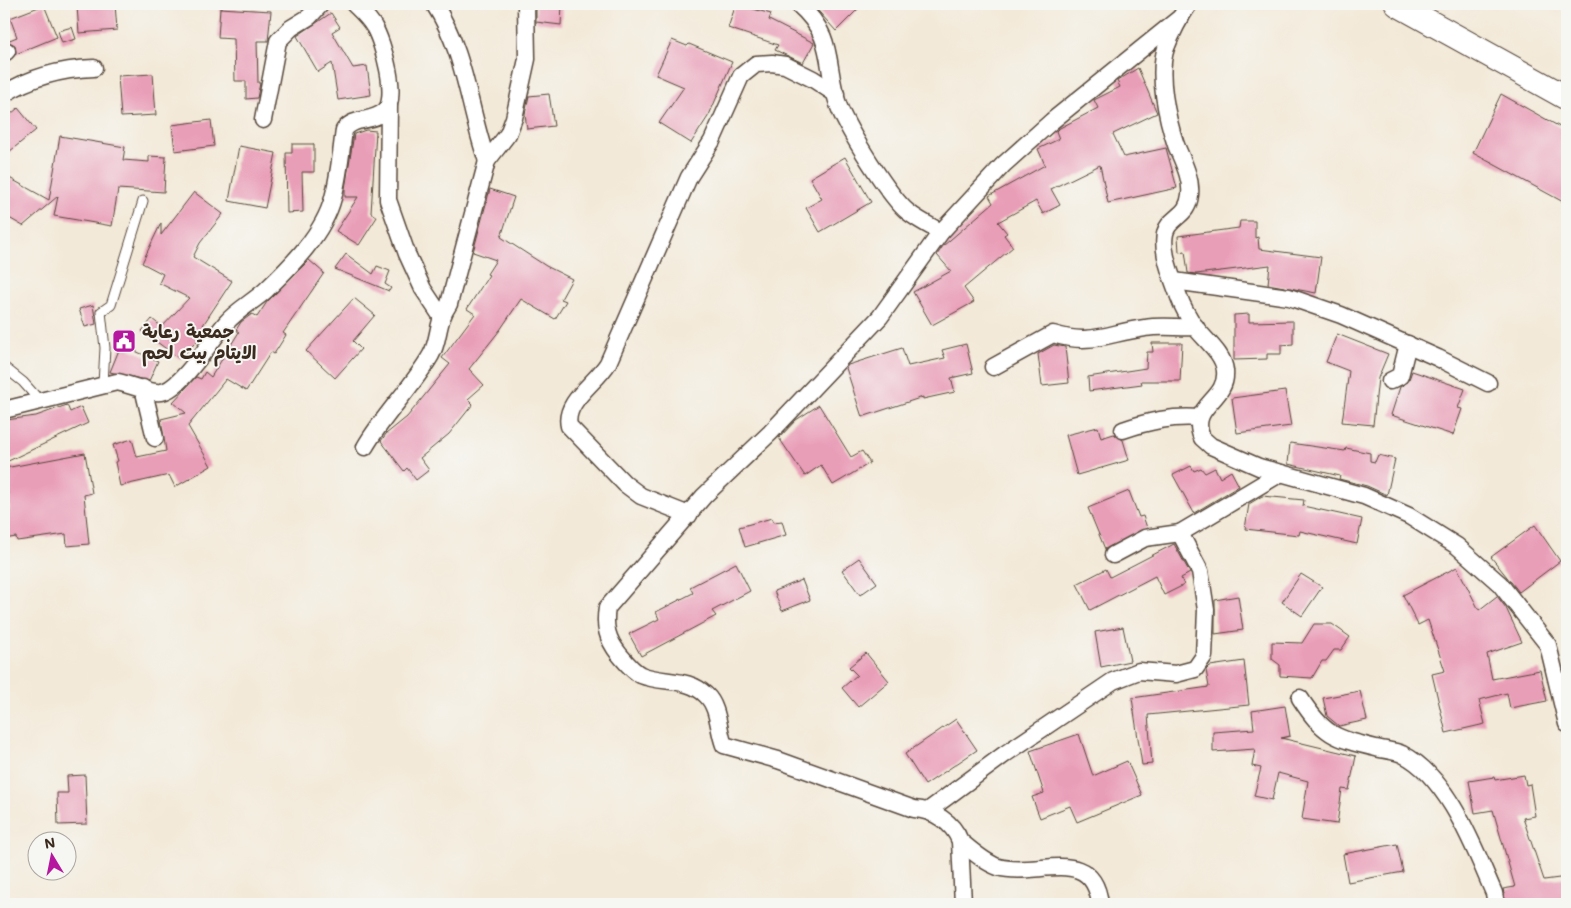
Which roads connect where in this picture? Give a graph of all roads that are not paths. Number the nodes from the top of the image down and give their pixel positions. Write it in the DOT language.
graph roads {
  1 [pos="321,4"];
  2 [pos="354,4"];
  3 [pos="434,4"];
  4 [pos="526,4"];
  5 [pos="798,4"];
  6 [pos="1397,4"];
  7 [pos="1185,10"];
  8 [pos="94,68"];
  9 [pos="4,94"];
  10 [pos="836,94"];
  11 [pos="1567,98"];
  12 [pos="389,105"];
  13 [pos="263,120"];
  14 [pos="487,161"];
  15 [pos="143,201"];
  16 [pos="941,232"];
  17 [pos="1174,282"];
  18 [pos="441,316"];
  19 [pos="1196,328"];
  20 [pos="1408,344"];
  21 [pos="4,366"];
  22 [pos="994,367"];
  23 [pos="1390,381"];
  24 [pos="1488,383"];
  25 [pos="103,384"];
  26 [pos="143,388"];
  27 [pos="40,401"];
  28 [pos="4,410"];
  29 [pos="1199,418"];
  30 [pos="1124,430"];
  31 [pos="155,438"];
  32 [pos="365,447"];
  33 [pos="1281,473"];
  34 [pos="689,515"];
  35 [pos="1180,532"];
  36 [pos="1113,554"];
  37 [pos="1300,698"];
  38 [pos="1567,724"];
  39 [pos="929,810"];
  40 [pos="960,841"];
  41 [pos="963,904"];
  42 [pos="1100,904"];
  43 [pos="1496,904"];
  1 -- 13 [label="street"];
  2 -- 12 [label="street"];
  3 -- 14 [label="street"];
  4 -- 14 [label="street"];
  5 -- 10 [label="street"];
  6 -- 11 [label="street"];
  7 -- 16 [label="street"];
  7 -- 17 [label="street"];
  8 -- 9 [label="street"];
  10 -- 16 [label="street"];
  10 -- 34 [label="street"];
  12 -- 18 [label="street"];
  12 -- 26 [label="street"];
  14 -- 18 [label="street"];
  15 -- 25 [label="lane"];
  16 -- 34 [label="street"];
  17 -- 19 [label="street"];
  17 -- 20 [label="street"];
  18 -- 32 [label="street"];
  19 -- 22 [label="street"];
  19 -- 29 [label="street"];
  20 -- 23 [label="street"];
  20 -- 24 [label="street"];
  21 -- 27 [label="lane"];
  25 -- 26 [label="street"];
  25 -- 27 [label="street"];
  26 -- 31 [label="street"];
  27 -- 28 [label="street"];
  29 -- 30 [label="street"];
  29 -- 33 [label="street"];
  33 -- 35 [label="street"];
  33 -- 38 [label="street"];
  34 -- 39 [label="street"];
  35 -- 36 [label="street"];
  35 -- 39 [label="street"];
  37 -- 43 [label="street"];
  39 -- 40 [label="street"];
  40 -- 41 [label="street"];
  40 -- 42 [label="street"];
}
